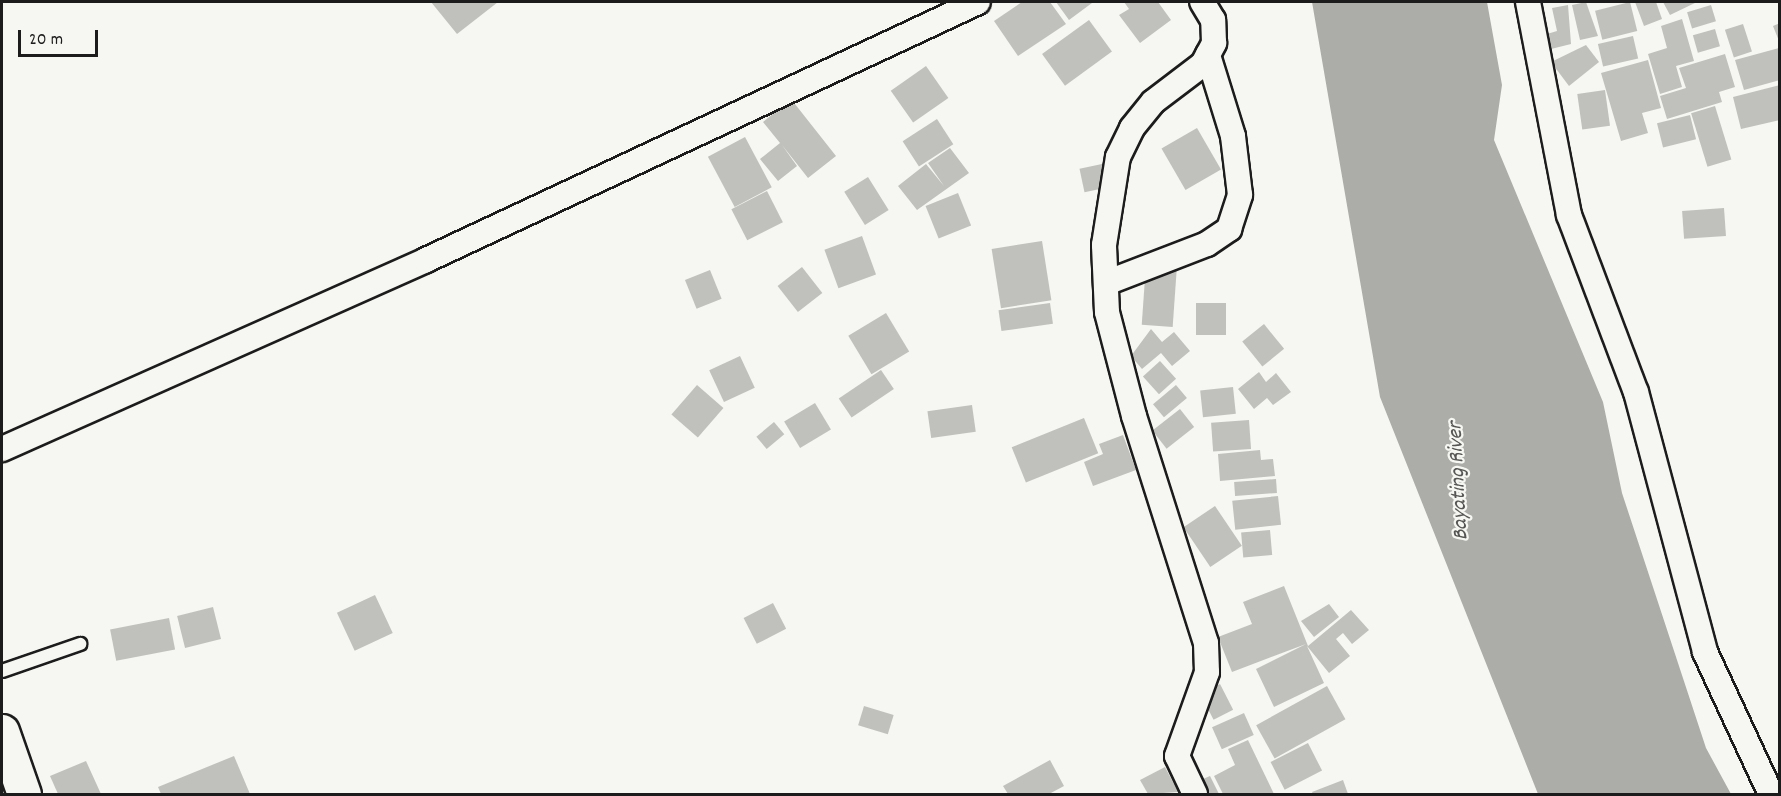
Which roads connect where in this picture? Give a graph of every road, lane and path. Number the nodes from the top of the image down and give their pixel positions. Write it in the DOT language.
graph roads {
  1 [pos="978,2"];
  2 [pos="1202,2"];
  3 [pos="1528,2"];
  4 [pos="1208,55"];
  5 [pos="1106,283"];
  6 [pos="2,449"];
  7 [pos="80,644"];
  8 [pos="2,671"];
  9 [pos="2,731"];
  10 [pos="24,795"];
  11 [pos="1195,795"];
  12 [pos="1771,795"];
  1 -- 6 [label="street"];
  2 -- 4 [label="street"];
  3 -- 12 [label="street"];
  4 -- 5 [label="street"];
  4 -- 5 [label="street"];
  5 -- 11 [label="street"];
  7 -- 8 [label="lane"];
  9 -- 10 [label="main road"];
}
